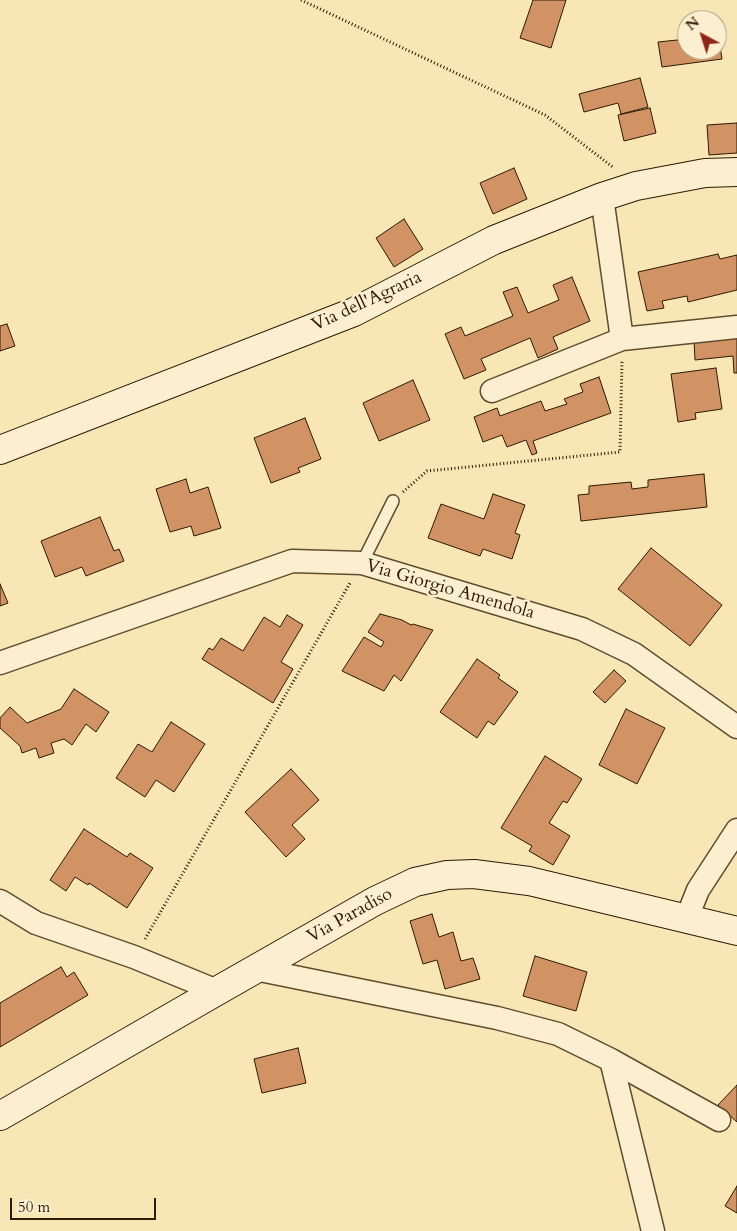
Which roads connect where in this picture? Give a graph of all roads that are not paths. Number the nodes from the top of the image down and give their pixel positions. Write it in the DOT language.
graph roads {
  1 [pos="737,172"];
  2 [pos="602,197"];
  3 [pos="737,327"];
  4 [pos="622,339"];
  5 [pos="492,391"];
  6 [pos="0,450"];
  7 [pos="393,501"];
  8 [pos="362,563"];
  9 [pos="0,663"];
  10 [pos="737,727"];
  11 [pos="737,830"];
  12 [pos="0,901"];
  13 [pos="686,920"];
  14 [pos="737,931"];
  15 [pos="255,969"];
  16 [pos="217,990"];
  17 [pos="611,1060"];
  18 [pos="0,1116"];
  19 [pos="719,1120"];
  20 [pos="653,1231"];
  1 -- 2 [label="main road, Via dell'Agraria"];
  2 -- 4 [label="street"];
  2 -- 6 [label="main road, Via dell'Agraria"];
  3 -- 4 [label="street"];
  4 -- 5 [label="street"];
  7 -- 8 [label="lane"];
  8 -- 9 [label="street, Via Giorgio Amendola"];
  8 -- 10 [label="street, Via Giorgio Amendola"];
  11 -- 13 [label="street"];
  12 -- 16 [label="street"];
  13 -- 14 [label="main road, Via Paradiso"];
  13 -- 15 [label="main road, Via Paradiso"];
  15 -- 16 [label="main road, Via Paradiso"];
  15 -- 17 [label="street"];
  16 -- 18 [label="main road, Via Paradiso"];
  17 -- 19 [label="street"];
  17 -- 20 [label="street"];
}
